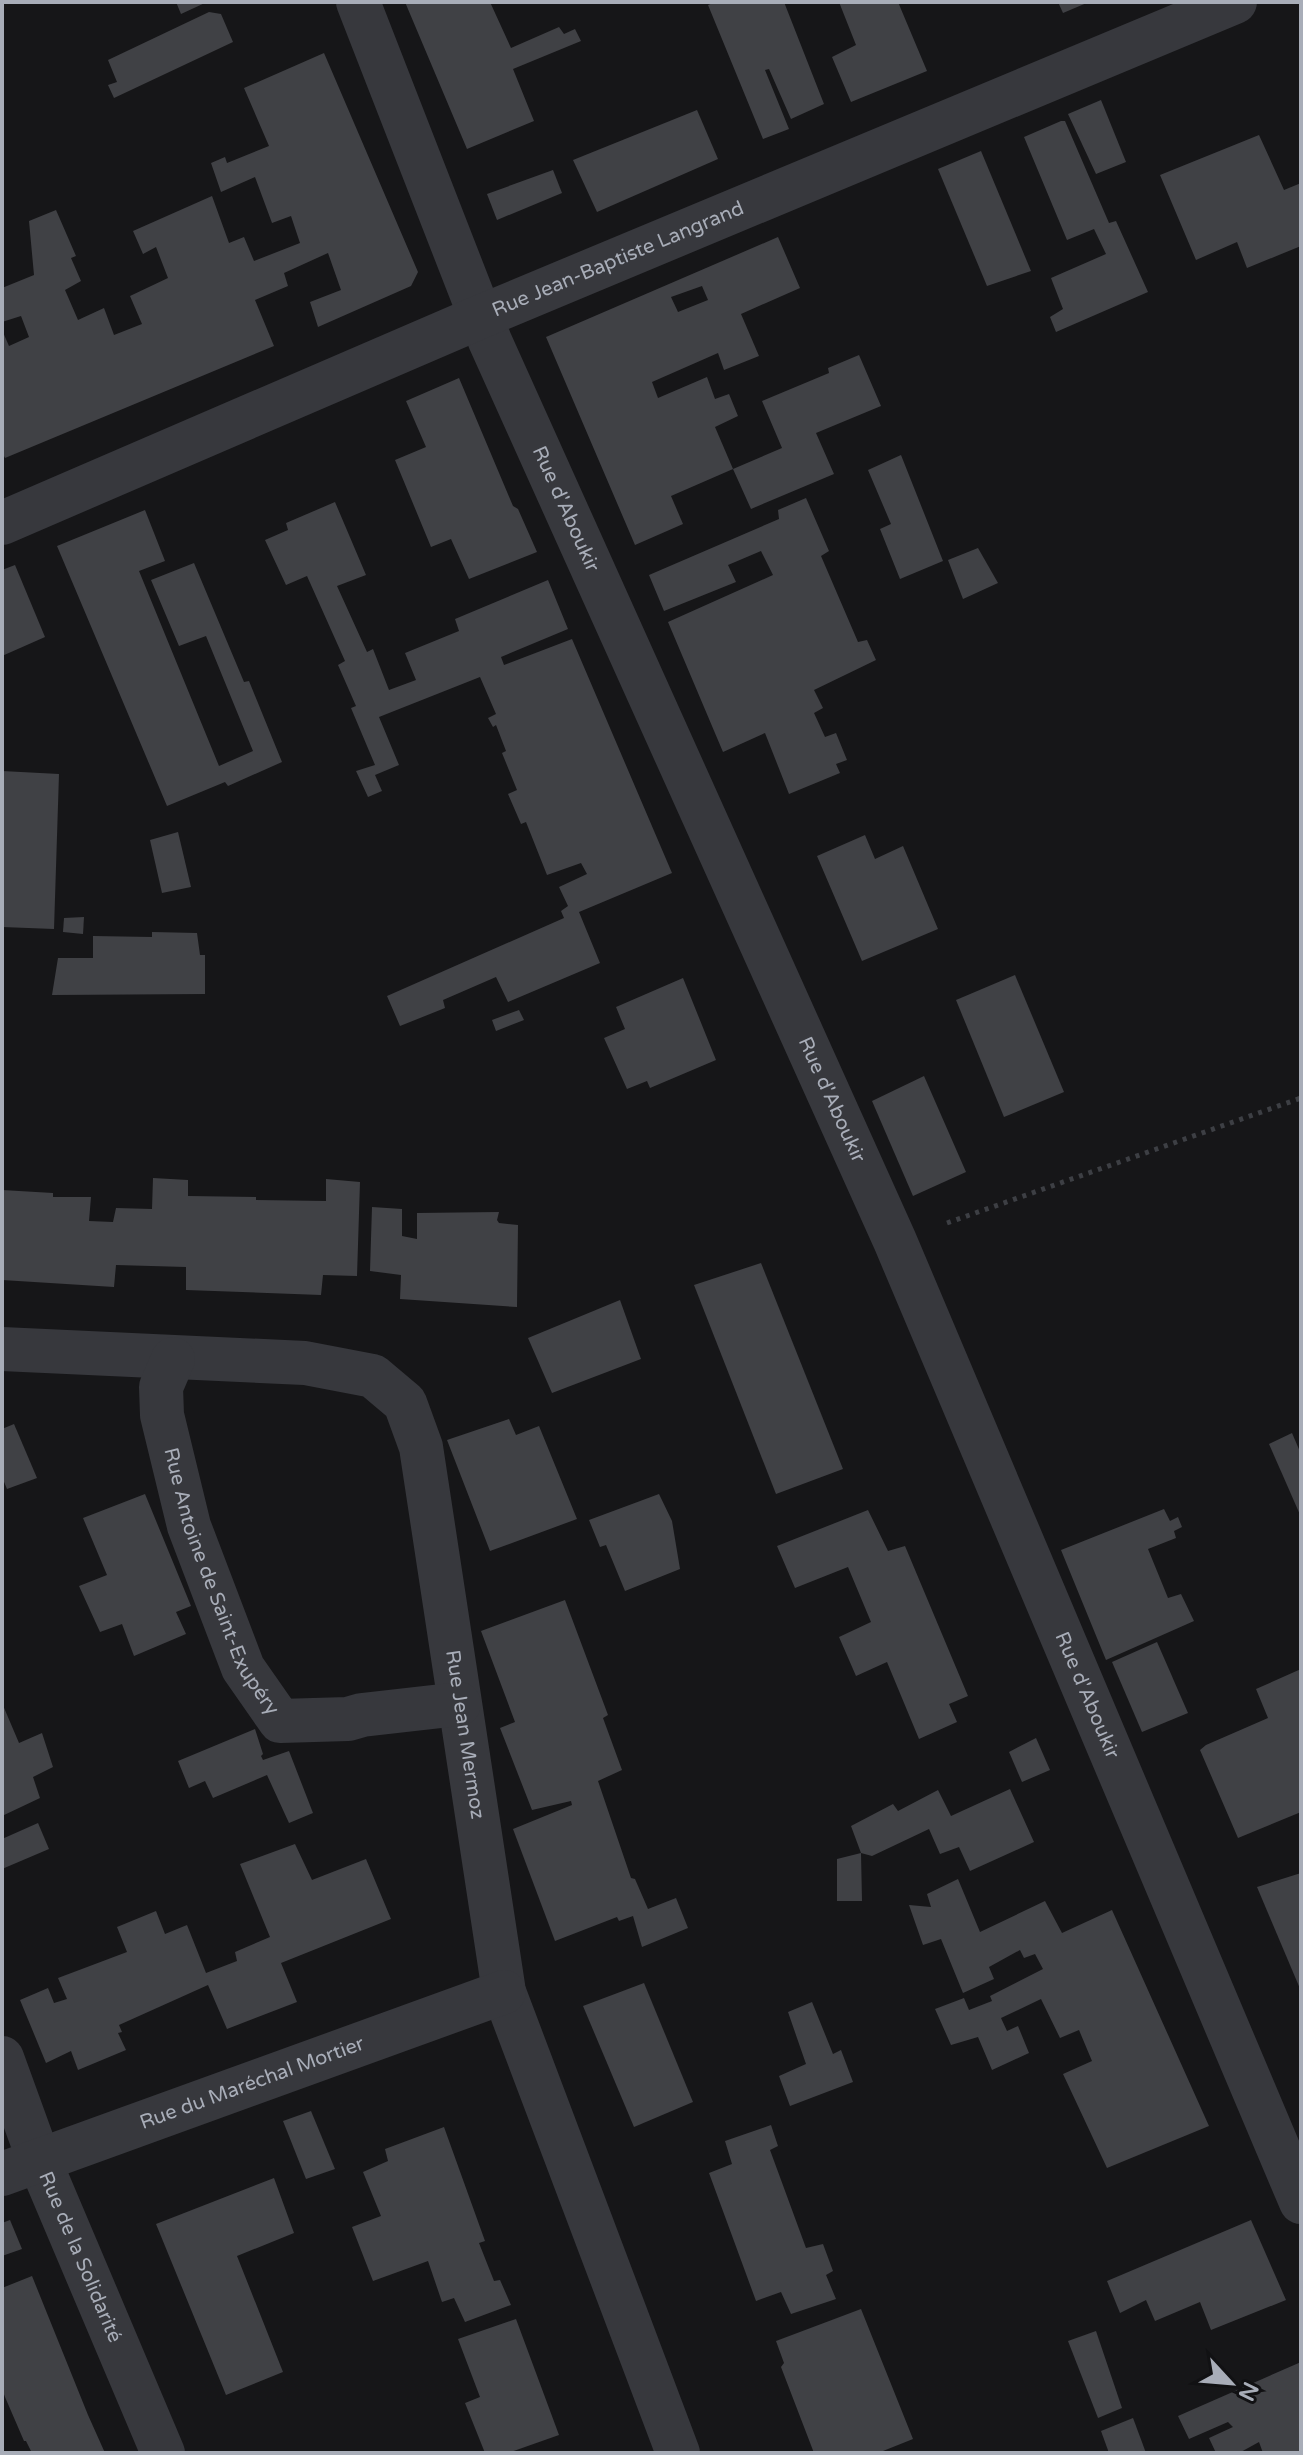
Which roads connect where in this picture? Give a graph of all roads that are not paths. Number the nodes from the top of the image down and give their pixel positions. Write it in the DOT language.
graph roads {
  1 [pos="358,2"];
  2 [pos="1235,2"];
  3 [pos="480,317"];
  4 [pos="2,523"];
  5 [pos="2,1349"];
  6 [pos="173,1359"];
  7 [pos="459,1704"];
  8 [pos="504,1992"];
  9 [pos="2,2058"];
  10 [pos="20,2167"];
  11 [pos="1301,2202"];
  12 [pos="163,2453"];
  13 [pos="678,2453"];
  1 -- 3 [label="street, Rue d'Aboukir"];
  2 -- 3 [label="street, Rue Jean-Baptiste Langrand"];
  3 -- 4 [label="street, Rue Jean-Baptiste Langrand"];
  3 -- 11 [label="street, Rue d'Aboukir"];
  5 -- 6 [label="street, Rue Jean Mermoz"];
  6 -- 7 [label="street, Rue Jean Mermoz"];
  6 -- 7 [label="street, Rue Antoine de Saint-Exupéry"];
  7 -- 8 [label="street, Rue Jean Mermoz"];
  8 -- 10 [label="street, Rue du Maréchal Mortier"];
  8 -- 13 [label="street, Rue Jean Mermoz"];
  9 -- 10 [label="street, Rue de la Solidarité"];
  10 -- 12 [label="street, Rue de la Solidarité"];
}
